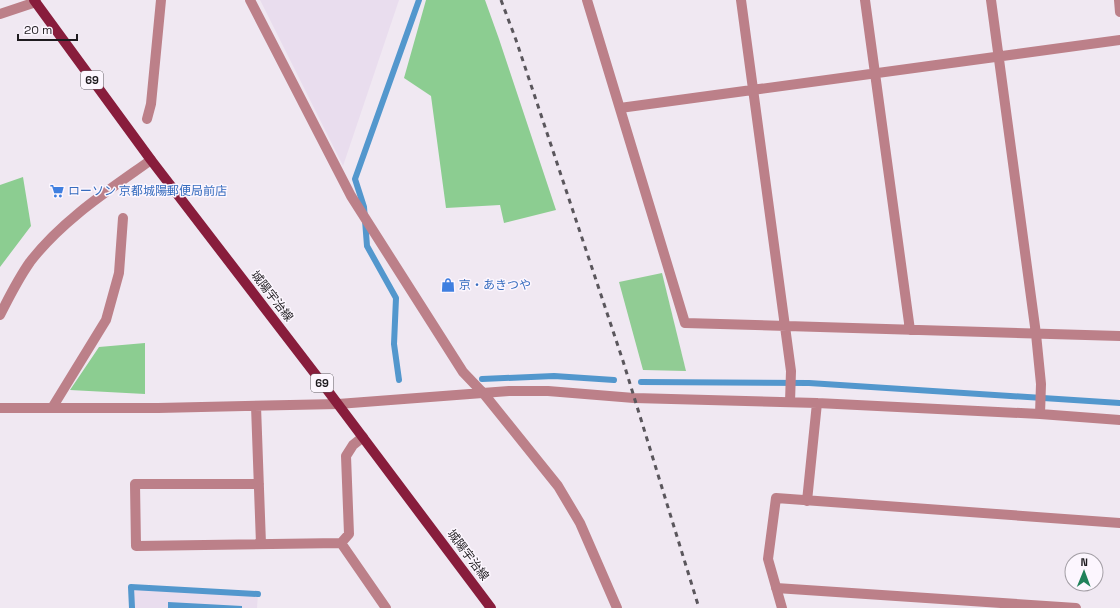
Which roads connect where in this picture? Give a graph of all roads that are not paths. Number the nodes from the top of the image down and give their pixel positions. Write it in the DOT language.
graph roads {
  1 [pos="161,0"];
  2 [pos="250,0"];
  3 [pos="587,0"];
  4 [pos="741,0"];
  5 [pos="865,0"];
  6 [pos="991,0"];
  7 [pos="1118,0"];
  8 [pos="35,1"];
  9 [pos="1120,12"];
  10 [pos="0,14"];
  11 [pos="1120,40"];
  12 [pos="999,57"];
  13 [pos="875,73"];
  14 [pos="753,90"];
  15 [pos="620,108"];
  16 [pos="147,119"];
  17 [pos="151,160"];
  18 [pos="123,218"];
  19 [pos="0,315"];
  20 [pos="784,325"];
  21 [pos="910,330"];
  22 [pos="1036,334"];
  23 [pos="1120,336"];
  24 [pos="484,394"];
  25 [pos="790,402"];
  26 [pos="817,403"];
  27 [pos="338,404"];
  28 [pos="256,406"];
  29 [pos="0,408"];
  30 [pos="52,408"];
  31 [pos="1041,410"];
  32 [pos="1120,420"];
  33 [pos="363,437"];
  34 [pos="259,484"];
  35 [pos="807,501"];
  36 [pos="1120,523"];
  37 [pos="341,543"];
  38 [pos="261,544"];
  39 [pos="776,588"];
  40 [pos="950,604"];
  41 [pos="1038,607"];
  42 [pos="386,608"];
  43 [pos="491,608"];
  44 [pos="617,608"];
  45 [pos="782,608"];
  46 [pos="1076,608"];
  1 -- 16 [label="street"];
  2 -- 24 [label="street"];
  3 -- 15 [label="street"];
  4 -- 14 [label="street"];
  5 -- 13 [label="street"];
  6 -- 12 [label="street"];
  7 -- 9 [label="street"];
  8 -- 10 [label="street"];
  8 -- 17 [label="main road, 城陽宇治線 / 69"];
  11 -- 12 [label="street"];
  12 -- 13 [label="street"];
  12 -- 22 [label="street"];
  13 -- 14 [label="street"];
  13 -- 21 [label="street"];
  14 -- 15 [label="street"];
  14 -- 20 [label="street"];
  15 -- 20 [label="street"];
  17 -- 19 [label="street"];
  17 -- 27 [label="main road, 城陽宇治線 / 69"];
  18 -- 30 [label="street"];
  20 -- 21 [label="street"];
  20 -- 25 [label="street"];
  21 -- 22 [label="street"];
  22 -- 23 [label="street"];
  22 -- 31 [label="street"];
  24 -- 25 [label="street"];
  24 -- 27 [label="street"];
  24 -- 44 [label="street"];
  25 -- 26 [label="street"];
  26 -- 31 [label="street"];
  26 -- 35 [label="street"];
  27 -- 28 [label="street"];
  27 -- 33 [label="main road, 城陽宇治線 / 69"];
  28 -- 30 [label="street"];
  28 -- 34 [label="street"];
  29 -- 30 [label="street"];
  31 -- 32 [label="street"];
  33 -- 37 [label="street"];
  33 -- 43 [label="main road, 城陽宇治線 / 69"];
  34 -- 38 [label="street"];
  34 -- 38 [label="street"];
  35 -- 36 [label="street"];
  35 -- 39 [label="street"];
  37 -- 38 [label="street"];
  37 -- 42 [label="street"];
  39 -- 40 [label="street"];
  39 -- 45 [label="street"];
  40 -- 41 [label="street"];
  41 -- 46 [label="street"];
}
